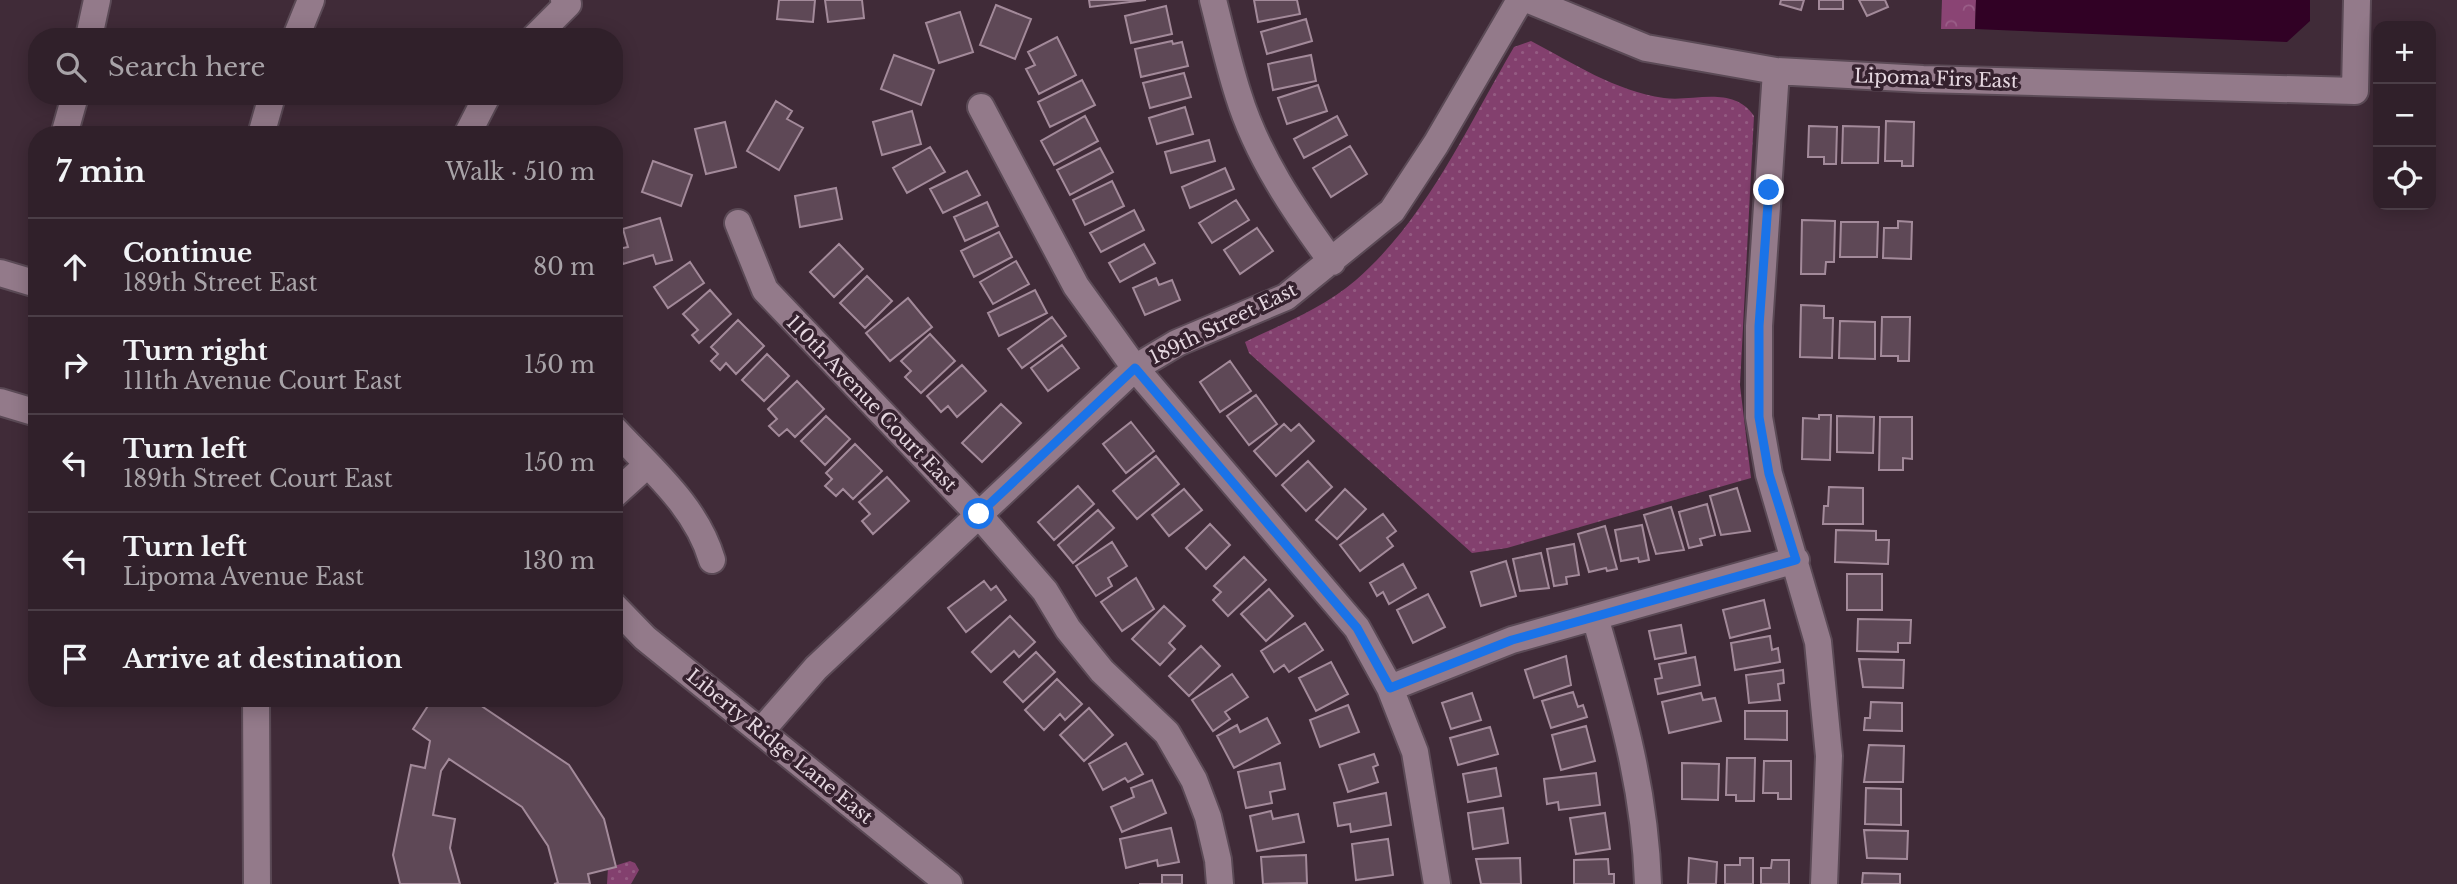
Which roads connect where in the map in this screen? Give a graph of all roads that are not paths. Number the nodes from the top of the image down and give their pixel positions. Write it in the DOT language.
graph roads {
  1 [pos="96,0"];
  2 [pos="311,0"];
  3 [pos="1213,0"];
  4 [pos="1520,0"];
  5 [pos="1529,0"];
  6 [pos="2357,0"];
  7 [pos="566,2"];
  8 [pos="91,28"];
  9 [pos="300,28"];
  10 [pos="542,28"];
  11 [pos="1776,71"];
  12 [pos="72,105"];
  13 [pos="269,105"];
  14 [pos="482,105"];
  15 [pos="981,107"];
  16 [pos="67,126"];
  17 [pos="264,126"];
  18 [pos="472,126"];
  19 [pos="738,223"];
  20 [pos="1332,262"];
  21 [pos="0,273"];
  22 [pos="28,281"];
  23 [pos="1135,368"];
  24 [pos="0,401"];
  25 [pos="28,410"];
  26 [pos="623,439"];
  27 [pos="648,465"];
  28 [pos="623,487"];
  29 [pos="979,514"];
  30 [pos="712,560"];
  31 [pos="1796,560"];
  32 [pos="623,615"];
  33 [pos="1595,617"];
  34 [pos="1390,688"];
  35 [pos="256,707"];
  36 [pos="762,730"];
  37 [pos="257,884"];
  38 [pos="949,884"];
  39 [pos="1220,884"];
  40 [pos="1437,884"];
  41 [pos="1648,884"];
  42 [pos="1824,884"];
  1 -- 8 [label="street"];
  2 -- 9 [label="street"];
  3 -- 20 [label="street"];
  4 -- 20 [label="street, 189th Street East"];
  5 -- 11 [label="street, Lipoma Firs East"];
  6 -- 11 [label="street, Lipoma Firs East"];
  7 -- 10 [label="street"];
  11 -- 31 [label="street"];
  12 -- 16 [label="street"];
  13 -- 17 [label="street"];
  14 -- 18 [label="street"];
  15 -- 23 [label="street"];
  19 -- 29 [label="street, 110th Avenue Court East"];
  20 -- 23 [label="street, 189th Street East"];
  21 -- 22 [label="street"];
  23 -- 29 [label="street, 189th Street East"];
  23 -- 34 [label="street"];
  24 -- 25 [label="street"];
  26 -- 27 [label="street"];
  27 -- 28 [label="street"];
  27 -- 30 [label="street"];
  29 -- 36 [label="street, 189th Street East"];
  29 -- 39 [label="street, 110th Avenue Court East"];
  31 -- 33 [label="street"];
  31 -- 42 [label="street"];
  32 -- 36 [label="street, Liberty Ridge Lane East"];
  33 -- 34 [label="street"];
  33 -- 41 [label="street"];
  34 -- 40 [label="street"];
  35 -- 37 [label="street"];
  36 -- 38 [label="street, Liberty Ridge Lane East"];
}
